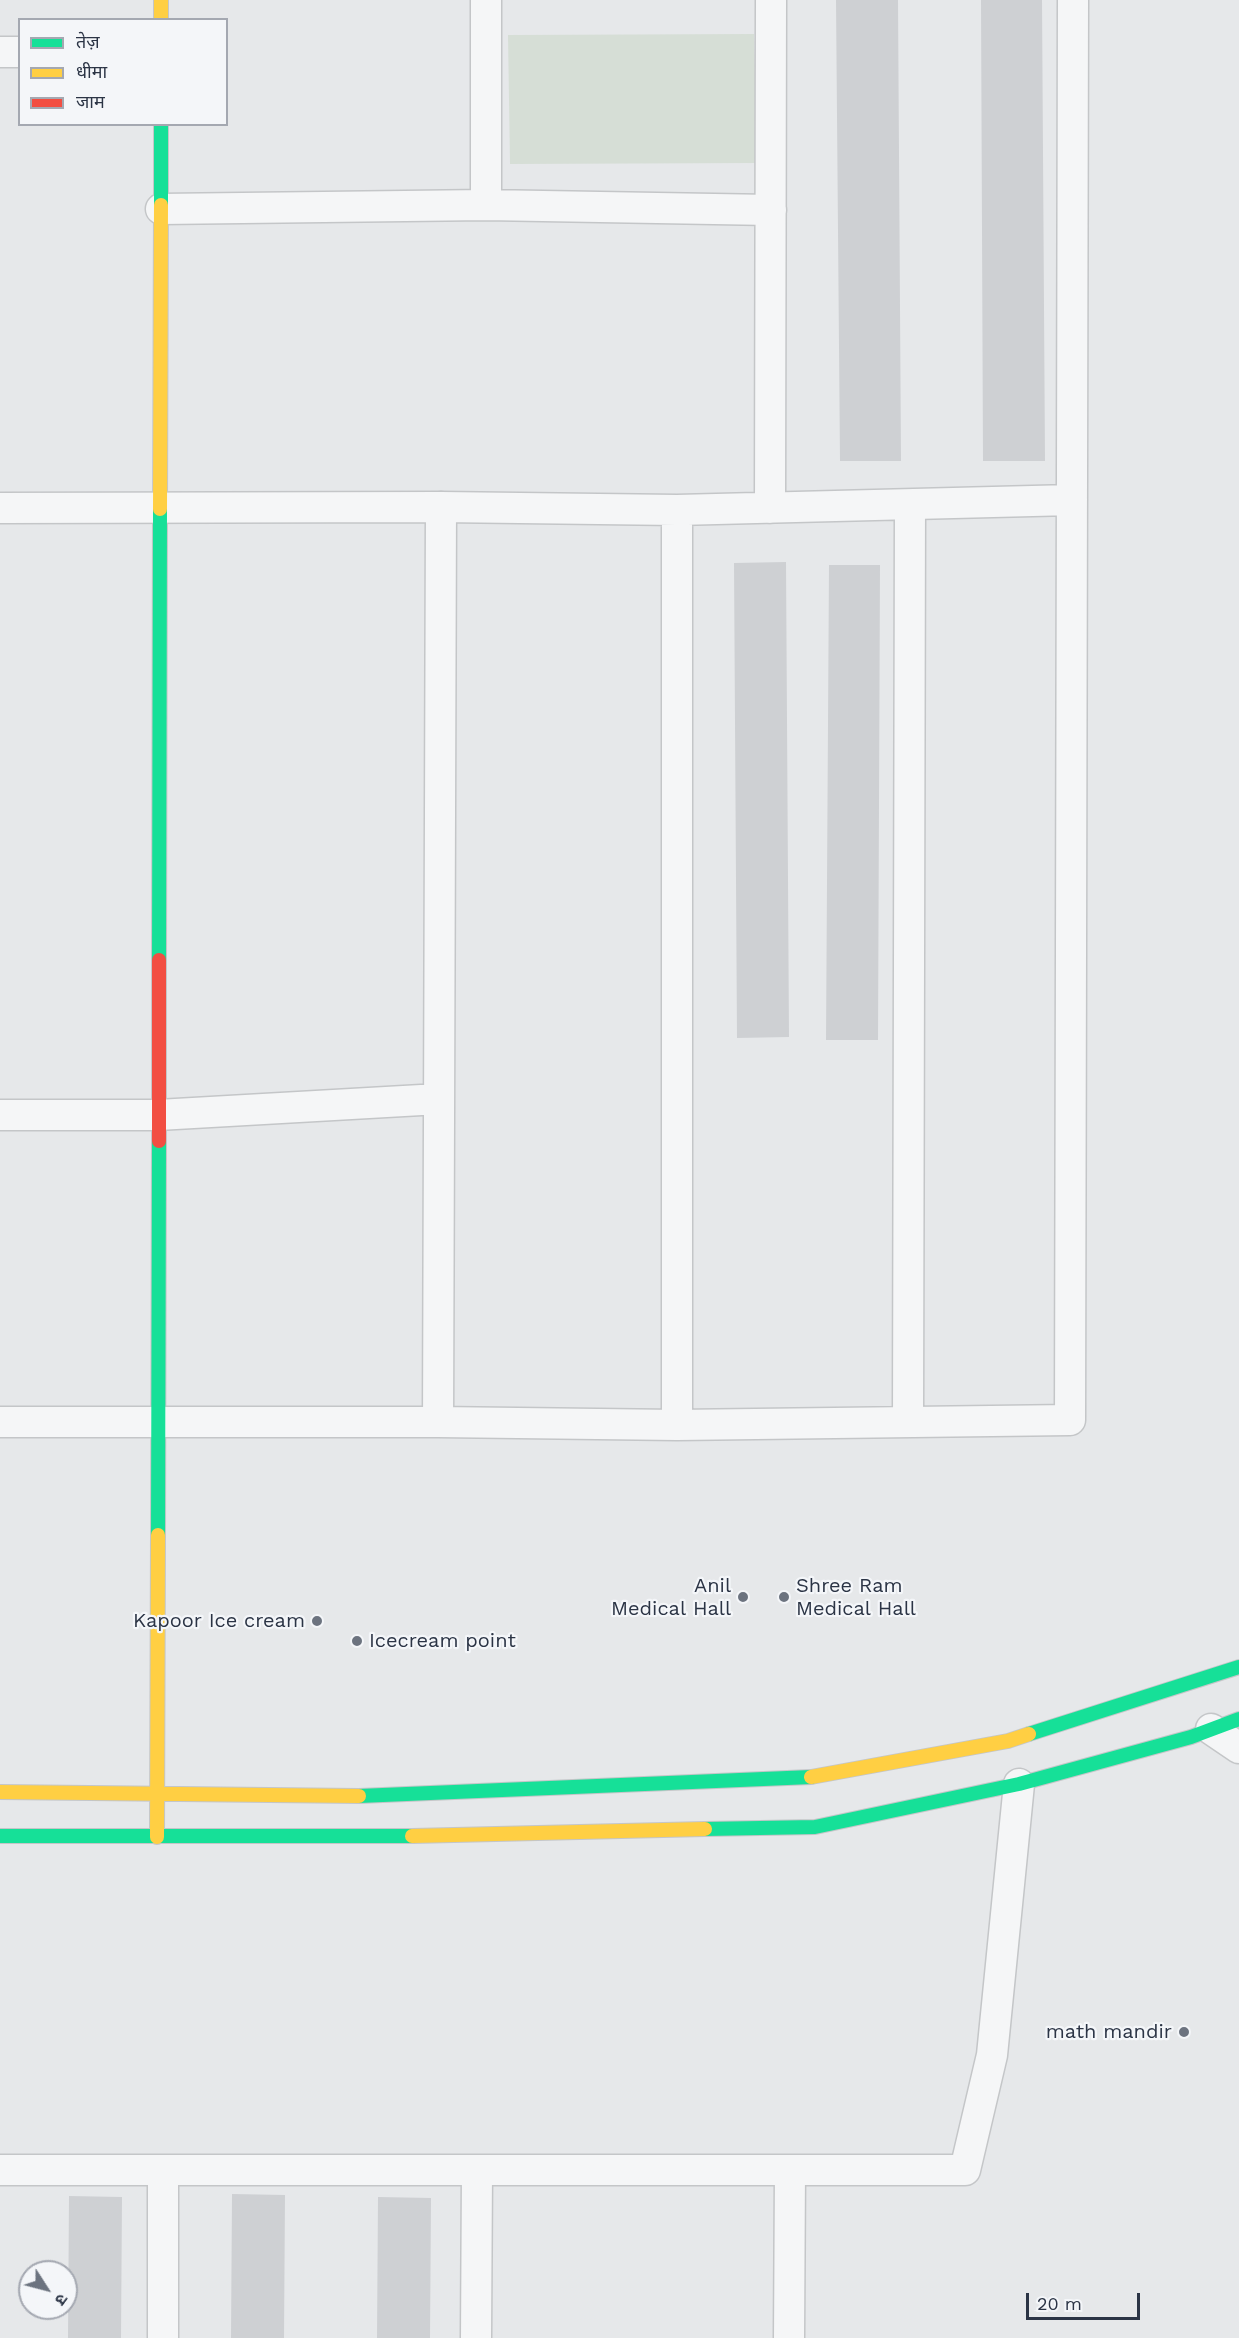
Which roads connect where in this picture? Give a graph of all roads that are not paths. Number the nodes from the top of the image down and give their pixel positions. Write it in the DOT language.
graph roads {
  1 [pos="161,0"];
  2 [pos="486,0"];
  3 [pos="771,0"];
  4 [pos="1073,0"];
  5 [pos="161,18"];
  6 [pos="0,52"];
  7 [pos="18,52"];
  8 [pos="161,126"];
  9 [pos="486,205"];
  10 [pos="161,209"];
  11 [pos="771,210"];
  12 [pos="1072,500"];
  13 [pos="910,505"];
  14 [pos="441,507"];
  15 [pos="0,508"];
  16 [pos="770,508"];
  17 [pos="160,509"];
  18 [pos="678,510"];
  19 [pos="440,1099"];
  20 [pos="158,1114"];
  21 [pos="0,1115"];
  22 [pos="908,1421"];
  23 [pos="0,1422"];
  24 [pos="438,1422"];
  25 [pos="158,1423"];
  26 [pos="677,1425"];
  27 [pos="1239,1667"];
  28 [pos="1239,1719"];
  29 [pos="1211,1729"];
  30 [pos="1239,1748"];
  31 [pos="1019,1784"];
  32 [pos="0,1792"];
  33 [pos="157,1795"];
  34 [pos="0,1836"];
  35 [pos="157,1837"];
  36 [pos="0,2170"];
  37 [pos="477,2170"];
  38 [pos="164,2171"];
  39 [pos="790,2171"];
  40 [pos="163,2338"];
  41 [pos="476,2338"];
  42 [pos="789,2338"];
  1 -- 5 [label="street"];
  2 -- 9 [label="street"];
  3 -- 11 [label="street"];
  4 -- 12 [label="street"];
  6 -- 7 [label="street"];
  8 -- 10 [label="street"];
  9 -- 10 [label="street"];
  9 -- 11 [label="street"];
  10 -- 17 [label="street"];
  11 -- 16 [label="street"];
  12 -- 13 [label="street"];
  12 -- 22 [label="street"];
  13 -- 16 [label="street"];
  13 -- 22 [label="street"];
  14 -- 17 [label="street"];
  14 -- 18 [label="street"];
  14 -- 19 [label="street"];
  15 -- 17 [label="street"];
  16 -- 18 [label="street"];
  17 -- 20 [label="street"];
  18 -- 26 [label="street"];
  19 -- 20 [label="street"];
  19 -- 24 [label="street"];
  20 -- 21 [label="street"];
  20 -- 25 [label="street"];
  22 -- 26 [label="street"];
  23 -- 25 [label="street"];
  24 -- 25 [label="street"];
  24 -- 26 [label="street"];
  25 -- 33 [label="street"];
  27 -- 33 [label="street"];
  28 -- 29 [label="street"];
  29 -- 30 [label="street"];
  29 -- 31 [label="street"];
  31 -- 35 [label="street"];
  31 -- 39 [label="street"];
  32 -- 33 [label="street"];
  33 -- 35 [label="street"];
  34 -- 35 [label="street"];
  36 -- 38 [label="street"];
  37 -- 38 [label="street"];
  37 -- 39 [label="street"];
  37 -- 41 [label="street"];
  38 -- 40 [label="street"];
  39 -- 42 [label="street"];
}
